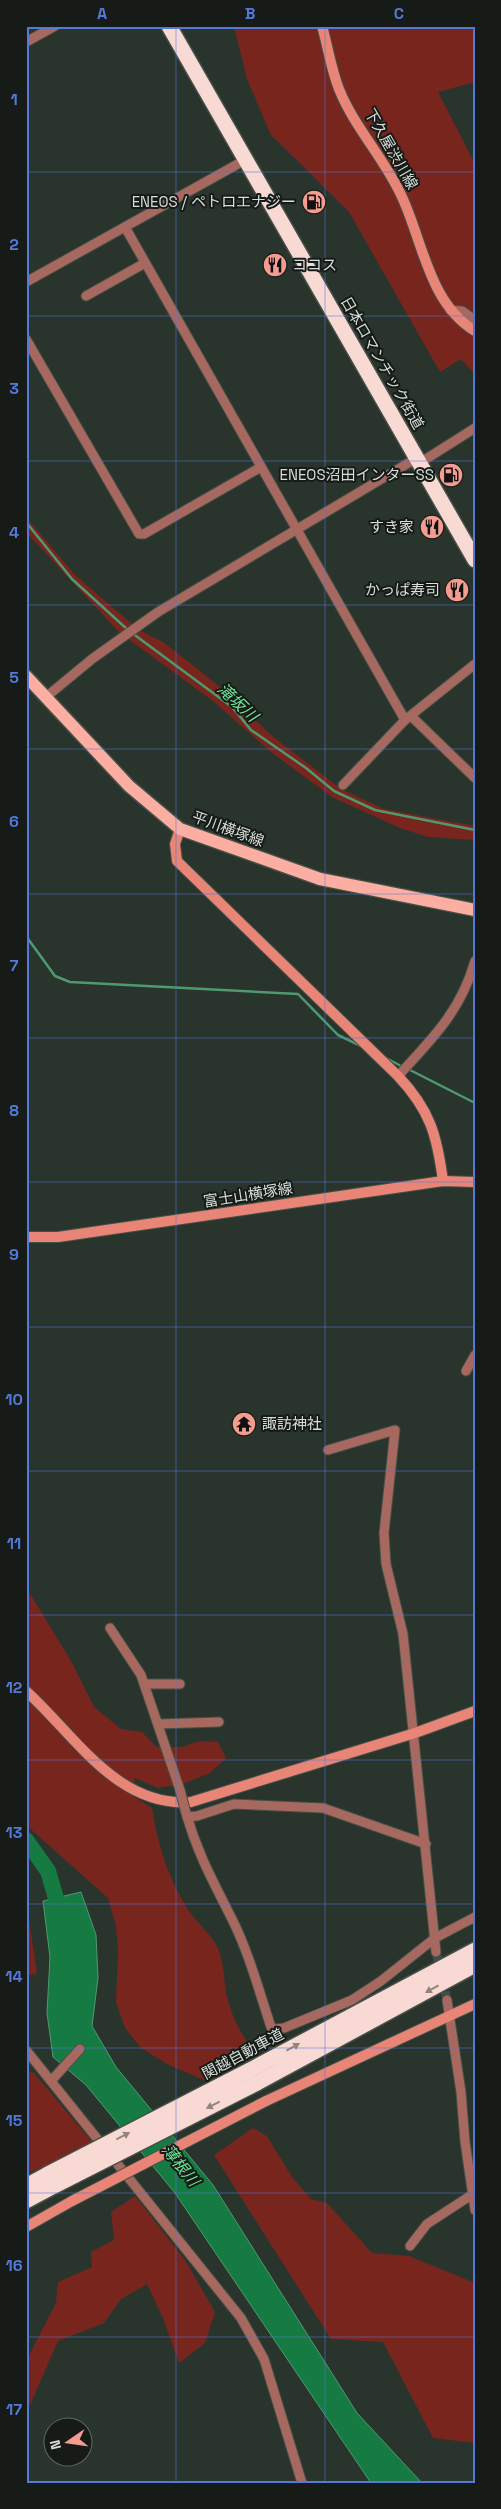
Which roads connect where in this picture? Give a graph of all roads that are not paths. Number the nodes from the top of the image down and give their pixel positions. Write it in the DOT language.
graph roads {
  1 [pos="55,26"];
  2 [pos="169,26"];
  3 [pos="322,26"];
  4 [pos="26,42"];
  5 [pos="245,160"];
  6 [pos="125,227"];
  7 [pos="145,263"];
  8 [pos="26,282"];
  9 [pos="86,296"];
  10 [pos="450,310"];
  11 [pos="475,320"];
  12 [pos="475,331"];
  13 [pos="26,339"];
  14 [pos="475,428"];
  15 [pos="417,460"];
  16 [pos="261,468"];
  17 [pos="296,529"];
  18 [pos="475,560"];
  19 [pos="475,664"];
  20 [pos="26,676"];
  21 [pos="46,697"];
  22 [pos="408,718"];
  23 [pos="475,778"];
  24 [pos="343,785"];
  25 [pos="180,829"];
  26 [pos="475,910"];
  27 [pos="475,961"];
  28 [pos="398,1076"];
  29 [pos="443,1181"];
  30 [pos="475,1182"];
  31 [pos="26,1237"];
  32 [pos="475,1355"];
  33 [pos="466,1371"];
  34 [pos="328,1450"];
  35 [pos="110,1628"];
  36 [pos="144,1684"];
  37 [pos="180,1684"];
  38 [pos="26,1691"];
  39 [pos="475,1711"];
  40 [pos="219,1722"];
  41 [pos="158,1724"];
  42 [pos="415,1733"];
  43 [pos="187,1815"];
  44 [pos="426,1844"];
  45 [pos="475,1917"];
  46 [pos="435,1938"];
  47 [pos="475,1944"];
  48 [pos="475,1950"];
  49 [pos="436,1952"];
  50 [pos="475,1965"];
  51 [pos="412,1985"];
  52 [pos="447,2000"];
  53 [pos="475,2004"];
  54 [pos="451,2016"];
  55 [pos="80,2049"];
  56 [pos="26,2050"];
  57 [pos="253,2076"];
  58 [pos="51,2081"];
  59 [pos="52,2179"];
  60 [pos="26,2186"];
  61 [pos="473,2194"];
  62 [pos="26,2201"];
  63 [pos="475,2210"];
  64 [pos="26,2227"];
  65 [pos="410,2246"];
  66 [pos="302,2483"];
  1 -- 4 [label="street"];
  2 -- 5 [label="highway, 日本ロマンチック街道"];
  3 -- 10 [label="street, 下久屋渋川線"];
  5 -- 6 [label="street"];
  5 -- 15 [label="highway, 日本ロマンチック街道"];
  6 -- 7 [label="street"];
  6 -- 8 [label="street"];
  7 -- 9 [label="street"];
  7 -- 16 [label="street"];
  10 -- 11 [label="street"];
  10 -- 12 [label="street, 下久屋渋川線"];
  13 -- 16 [label="street"];
  14 -- 15 [label="street"];
  15 -- 17 [label="street"];
  15 -- 18 [label="highway, 日本ロマンチック街道"];
  16 -- 17 [label="street"];
  17 -- 21 [label="street"];
  17 -- 22 [label="street"];
  19 -- 22 [label="street"];
  20 -- 21 [label="main road, 平川横塚線"];
  21 -- 25 [label="main road, 平川横塚線"];
  22 -- 23 [label="street"];
  22 -- 24 [label="street"];
  25 -- 26 [label="main road, 平川横塚線"];
  25 -- 28 [label="street"];
  27 -- 28 [label="street"];
  28 -- 29 [label="street"];
  29 -- 30 [label="street, 富士山横塚線"];
  29 -- 31 [label="street, 富士山横塚線"];
  32 -- 33 [label="street"];
  34 -- 42 [label="street"];
  35 -- 36 [label="street"];
  36 -- 37 [label="street"];
  36 -- 41 [label="street"];
  38 -- 42 [label="street"];
  39 -- 42 [label="street"];
  40 -- 41 [label="street"];
  41 -- 43 [label="street, bridge"];
  42 -- 44 [label="street"];
  43 -- 44 [label="street"];
  43 -- 46 [label="street"];
  44 -- 46 [label="street"];
  45 -- 46 [label="street"];
  46 -- 49 [label="street"];
  47 -- 51 [label="highway"];
  48 -- 51 [label="highway, 関越自動車道"];
  50 -- 57 [label="highway, 関越自動車道, one-way"];
  57 -- 51 [label="highway, 関越自動車道, one-way"];
  52 -- 54 [label="street"];
  53 -- 54 [label="street"];
  54 -- 61 [label="street"];
  54 -- 64 [label="street, bridge"];
  55 -- 58 [label="street"];
  56 -- 58 [label="street"];
  57 -- 59 [label="highway, 関越自動車道, bridge"];
  58 -- 66 [label="street"];
  59 -- 60 [label="highway, 関越自動車道"];
  59 -- 62 [label="highway, 関越自動車道"];
  61 -- 63 [label="street"];
  61 -- 65 [label="street"];
}
